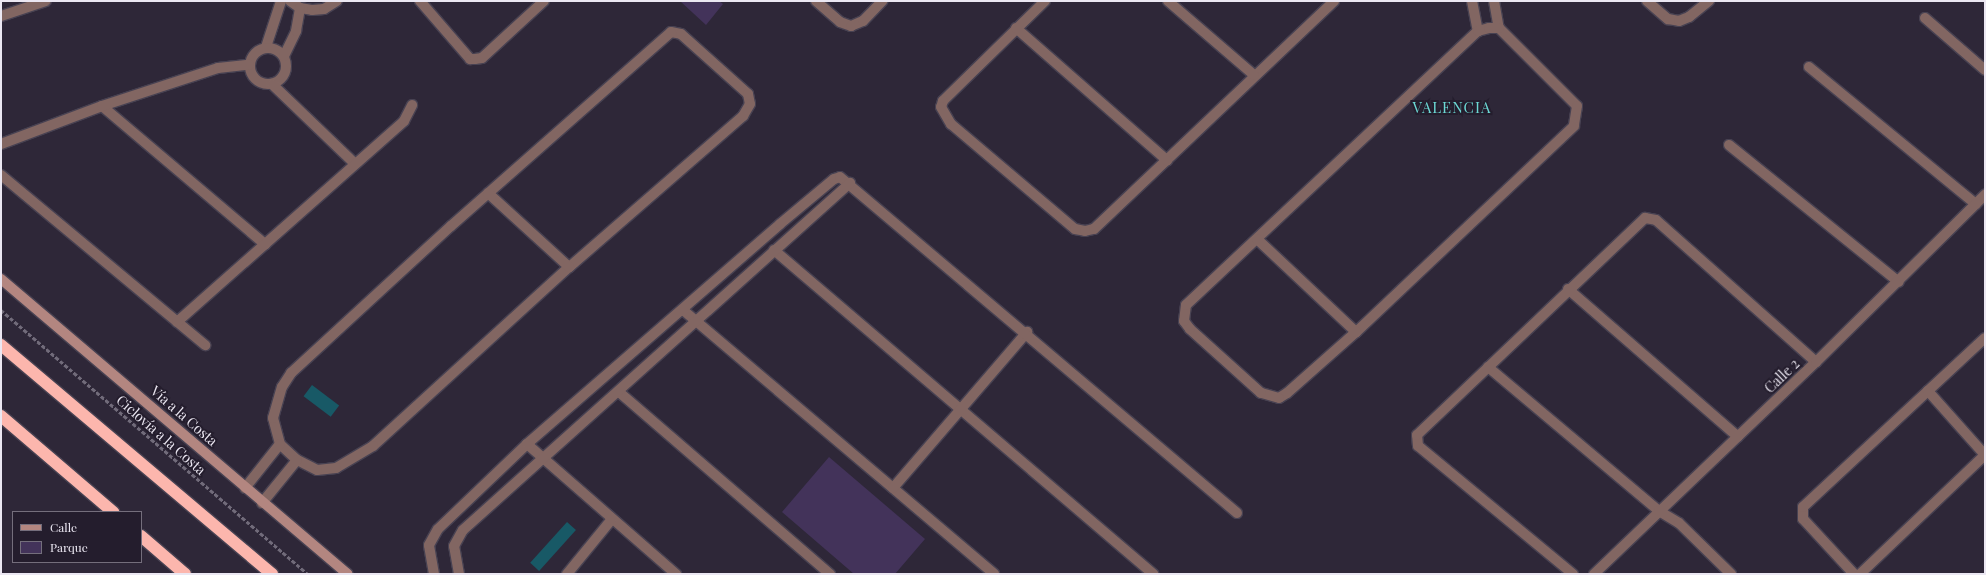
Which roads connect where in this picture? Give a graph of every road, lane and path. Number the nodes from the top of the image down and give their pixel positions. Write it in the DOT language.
graph roads {
  1 [pos="46,1"];
  2 [pos="281,1"];
  3 [pos="290,1"];
  4 [pos="337,1"];
  5 [pos="420,1"];
  6 [pos="544,1"];
  7 [pos="816,1"];
  8 [pos="882,1"];
  9 [pos="1046,1"];
  10 [pos="1168,1"];
  11 [pos="1334,1"];
  12 [pos="1472,1"];
  13 [pos="1494,1"];
  14 [pos="1647,1"];
  15 [pos="1709,1"];
  16 [pos="300,8"];
  17 [pos="1,16"];
  18 [pos="1925,18"];
  19 [pos="1016,28"];
  20 [pos="1499,28"];
  21 [pos="1478,31"];
  22 [pos="266,47"];
  23 [pos="284,56"];
  24 [pos="250,65"];
  25 [pos="1809,67"];
  26 [pos="1985,70"];
  27 [pos="1254,75"];
  28 [pos="272,84"];
  29 [pos="412,105"];
  30 [pos="102,106"];
  31 [pos="1,144"];
  32 [pos="1729,145"];
  33 [pos="1167,160"];
  34 [pos="355,164"];
  35 [pos="1,175"];
  36 [pos="850,183"];
  37 [pos="488,193"];
  38 [pos="1985,195"];
  39 [pos="1976,204"];
  40 [pos="1258,239"];
  41 [pos="265,244"];
  42 [pos="774,250"];
  43 [pos="569,267"];
  44 [pos="1,279"];
  45 [pos="1899,282"];
  46 [pos="1568,289"];
  47 [pos="1,310"];
  48 [pos="683,310"];
  49 [pos="177,322"];
  50 [pos="697,322"];
  51 [pos="1027,332"];
  52 [pos="1356,332"];
  53 [pos="1985,338"];
  54 [pos="1,345"];
  55 [pos="205,345"];
  56 [pos="1816,362"];
  57 [pos="1488,367"];
  58 [pos="1928,391"];
  59 [pos="619,392"];
  60 [pos="959,410"];
  61 [pos="1,416"];
  62 [pos="1738,437"];
  63 [pos="280,444"];
  64 [pos="527,444"];
  65 [pos="542,458"];
  66 [pos="297,460"];
  67 [pos="245,488"];
  68 [pos="892,488"];
  69 [pos="262,503"];
  70 [pos="112,511"];
  71 [pos="1659,511"];
  72 [pos="1237,513"];
  73 [pos="612,519"];
  74 [pos="142,537"];
  75 [pos="826,573"];
  76 [pos="185,574"];
  77 [pos="272,574"];
  78 [pos="308,574"];
  79 [pos="348,574"];
  80 [pos="434,574"];
  81 [pos="459,574"];
  82 [pos="567,574"];
  83 [pos="676,574"];
  84 [pos="994,574"];
  85 [pos="1153,574"];
  86 [pos="1573,574"];
  87 [pos="1594,574"];
  88 [pos="1731,574"];
  89 [pos="1854,574"];
  90 [pos="1860,574"];
  1 -- 17 [label="street"];
  2 -- 22 [label="street"];
  3 -- 16 [label="street"];
  4 -- 16 [label="street"];
  5 -- 6 [label="street"];
  7 -- 8 [label="street"];
  9 -- 19 [label="street"];
  10 -- 27 [label="street"];
  11 -- 27 [label="street"];
  12 -- 21 [label="street"];
  13 -- 20 [label="street"];
  14 -- 15 [label="street"];
  16 -- 23 [label="street"];
  18 -- 26 [label="street"];
  19 -- 33 [label="street"];
  19 -- 33 [label="street"];
  20 -- 21 [label="street"];
  20 -- 52 [label="street"];
  21 -- 40 [label="street"];
  22 -- 23 [label="street"];
  22 -- 24 [label="street"];
  23 -- 28 [label="street"];
  24 -- 28 [label="street"];
  24 -- 30 [label="street"];
  25 -- 39 [label="street"];
  27 -- 33 [label="street"];
  28 -- 34 [label="street"];
  29 -- 34 [label="street"];
  30 -- 31 [label="street"];
  30 -- 41 [label="street"];
  32 -- 45 [label="street"];
  34 -- 41 [label="street"];
  35 -- 49 [label="street"];
  36 -- 42 [label="street"];
  36 -- 48 [label="street"];
  36 -- 51 [label="street"];
  37 -- 43 [label="street"];
  37 -- 43 [label="street"];
  37 -- 63 [label="street"];
  38 -- 39 [label="street, Calle 2"];
  39 -- 45 [label="street, Calle 2"];
  40 -- 52 [label="street"];
  40 -- 52 [label="street"];
  41 -- 49 [label="street"];
  42 -- 50 [label="street"];
  42 -- 60 [label="street"];
  43 -- 66 [label="street"];
  44 -- 67 [label="street, Vía a la Costa"];
  45 -- 56 [label="street, Calle 2"];
  46 -- 56 [label="street"];
  46 -- 57 [label="street"];
  46 -- 62 [label="street"];
  47 -- 78 [label="path, Ciclovía a la Costa"];
  48 -- 50 [label="street"];
  48 -- 64 [label="street"];
  49 -- 55 [label="street"];
  50 -- 59 [label="street"];
  50 -- 68 [label="street"];
  51 -- 60 [label="street"];
  51 -- 72 [label="street"];
  53 -- 58 [label="street"];
  54 -- 77 [label="highway"];
  56 -- 62 [label="street, Calle 2"];
  57 -- 71 [label="street"];
  57 -- 86 [label="street"];
  58 -- 89 [label="street"];
  58 -- 90 [label="street"];
  59 -- 65 [label="street"];
  59 -- 75 [label="street"];
  60 -- 68 [label="street"];
  60 -- 85 [label="street"];
  61 -- 70 [label="highway"];
  62 -- 71 [label="street, Calle 2"];
  63 -- 66 [label="street"];
  63 -- 67 [label="street"];
  64 -- 65 [label="street"];
  64 -- 80 [label="street"];
  65 -- 73 [label="street"];
  65 -- 81 [label="street"];
  66 -- 69 [label="street"];
  67 -- 69 [label="street, Vía a la Costa"];
  68 -- 84 [label="street"];
  69 -- 79 [label="street, Vía a la Costa"];
  71 -- 87 [label="street, Calle 2"];
  71 -- 88 [label="street"];
  73 -- 82 [label="street"];
  73 -- 83 [label="street"];
  74 -- 76 [label="highway"];
}
